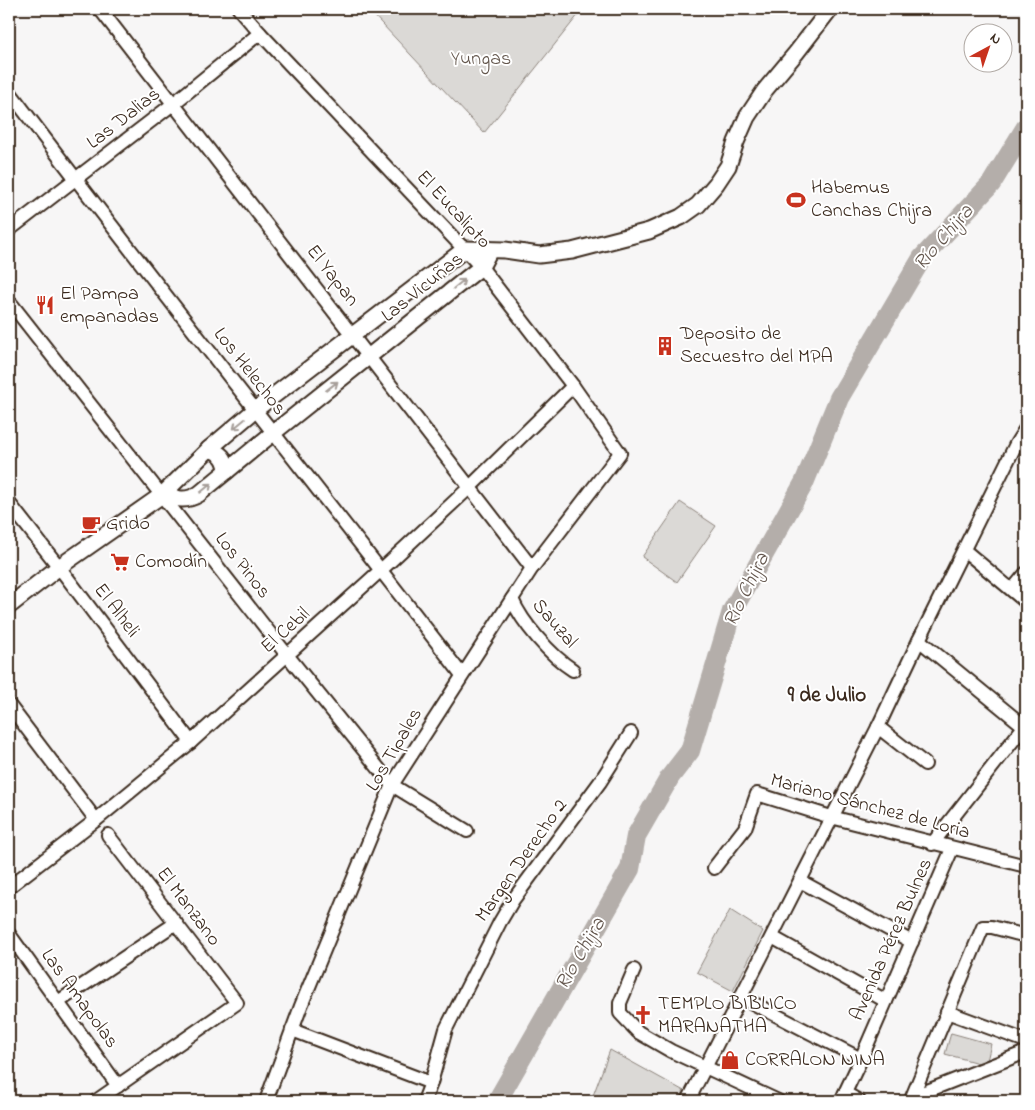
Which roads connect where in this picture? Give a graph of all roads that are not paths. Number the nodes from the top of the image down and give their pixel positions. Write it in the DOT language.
graph roads {
  1 [pos="100,9"];
  2 [pos="240,9"];
  3 [pos="830,9"];
  4 [pos="260,33"];
  5 [pos="9,91"];
  6 [pos="173,104"];
  7 [pos="76,180"];
  8 [pos="9,230"];
  9 [pos="465,249"];
  10 [pos="490,250"];
  11 [pos="481,267"];
  12 [pos="9,301"];
  13 [pos="354,334"];
  14 [pos="370,356"];
  15 [pos="573,386"];
  16 [pos="255,410"];
  17 [pos="1026,428"];
  18 [pos="273,433"];
  19 [pos="209,449"];
  20 [pos="620,452"];
  21 [pos="227,471"];
  22 [pos="470,487"];
  23 [pos="162,495"];
  24 [pos="9,503"];
  25 [pos="964,550"];
  26 [pos="59,567"];
  27 [pos="532,568"];
  28 [pos="381,570"];
  29 [pos="1026,573"];
  30 [pos="1012,590"];
  31 [pos="512,599"];
  32 [pos="1026,602"];
  33 [pos="9,606"];
  34 [pos="919,640"];
  35 [pos="287,655"];
  36 [pos="573,670"];
  37 [pos="462,675"];
  38 [pos="9,705"];
  39 [pos="1025,725"];
  40 [pos="878,727"];
  41 [pos="631,733"];
  42 [pos="191,742"];
  43 [pos="925,764"];
  44 [pos="392,785"];
  45 [pos="831,817"];
  46 [pos="96,820"];
  47 [pos="467,831"];
  48 [pos="108,835"];
  49 [pos="932,844"];
  50 [pos="952,849"];
  51 [pos="1026,866"];
  52 [pos="714,868"];
  53 [pos="800,881"];
  54 [pos="9,887"];
  55 [pos="176,923"];
  56 [pos="9,934"];
  57 [pos="1026,936"];
  58 [pos="772,938"];
  59 [pos="912,942"];
  60 [pos="634,970"];
  61 [pos="740,997"];
  62 [pos="886,1001"];
  63 [pos="58,1002"];
  64 [pos="947,1012"];
  65 [pos="292,1030"];
  66 [pos="1026,1041"];
  67 [pos="1026,1052"];
  68 [pos="861,1059"];
  69 [pos="705,1066"];
  70 [pos="431,1083"];
  71 [pos="118,1086"];
  72 [pos="843,1097"];
  73 [pos="908,1099"];
  74 [pos="96,1101"];
  75 [pos="266,1101"];
  76 [pos="424,1101"];
  77 [pos="688,1101"];
  78 [pos="778,1101"];
  79 [pos="859,1101"];
  1 -- 6 [label="street, El Yapan"];
  2 -- 4 [label="street, El Eucalipto"];
  3 -- 10 [label="street"];
  4 -- 6 [label="street, Las Dalias"];
  4 -- 9 [label="street, El Eucalipto"];
  5 -- 7 [label="street, Los Helechos"];
  6 -- 7 [label="street, Las Dalias"];
  6 -- 13 [label="street, El Yapan"];
  7 -- 8 [label="street, Las Dalias"];
  7 -- 16 [label="street, Los Helechos"];
  9 -- 10 [label="street, Las Vicuñas"];
  9 -- 11 [label="street, El Eucalipto"];
  9 -- 13 [label="street, Las Vicuñas"];
  10 -- 11 [label="street, Las Vicuñas"];
  14 -- 11 [label="street, Las Vicuñas, one-way"];
  11 -- 15 [label="street, El Eucalipto"];
  12 -- 23 [label="street, Los Pinos"];
  13 -- 14 [label="street, El Yapan"];
  13 -- 16 [label="street, Las Vicuñas"];
  18 -- 14 [label="street, Las Vicuñas, one-way"];
  14 -- 22 [label="street, El Yapan"];
  15 -- 20 [label="street, El Eucalipto"];
  15 -- 22 [label="street, El Cebil"];
  16 -- 18 [label="street, Los Helechos"];
  16 -- 19 [label="street, Las Vicuñas, one-way"];
  17 -- 25 [label="street"];
  18 -- 21 [label="street, Las Vicuñas"];
  18 -- 28 [label="street, Los Helechos"];
  19 -- 21 [label="street"];
  19 -- 23 [label="street, Las Vicuñas"];
  20 -- 27 [label="street, Los Tipales"];
  23 -- 21 [label="street, Las Vicuñas, one-way"];
  22 -- 27 [label="street, El Yapan"];
  22 -- 28 [label="street, El Cebil"];
  23 -- 26 [label="street, Las Vicuñas"];
  23 -- 35 [label="street, Los Pinos"];
  24 -- 26 [label="street, El Alheli"];
  25 -- 30 [label="street"];
  25 -- 34 [label="street"];
  26 -- 33 [label="street, Las Vicuñas"];
  26 -- 42 [label="street, El Alheli"];
  27 -- 31 [label="street, Los Tipales"];
  28 -- 35 [label="street, El Cebil"];
  28 -- 37 [label="street, Los Helechos"];
  29 -- 30 [label="street"];
  30 -- 32 [label="street"];
  31 -- 36 [label="street, Sauzal"];
  31 -- 37 [label="street, Los Tipales"];
  34 -- 39 [label="street"];
  34 -- 40 [label="street"];
  35 -- 42 [label="street, El Cebil"];
  35 -- 44 [label="street, Los Pinos"];
  37 -- 44 [label="street, Los Tipales"];
  38 -- 46 [label="street"];
  39 -- 49 [label="street"];
  40 -- 43 [label="street"];
  40 -- 45 [label="street"];
  41 -- 70 [label="street, Margen Derecho 2"];
  42 -- 46 [label="street, El Cebil"];
  44 -- 47 [label="street, Los Pinos"];
  44 -- 65 [label="street, Los Tipales"];
  45 -- 49 [label="street, Mariano Sánchez de Loria"];
  45 -- 52 [label="street, Mariano Sánchez de Loria"];
  45 -- 53 [label="street"];
  46 -- 54 [label="street, El Cebil"];
  48 -- 55 [label="street, El Manzano"];
  49 -- 50 [label="street, Mariano Sánchez de Loria"];
  50 -- 51 [label="street, Mariano Sánchez de Loria"];
  50 -- 59 [label="street, Avenida Pérez Bulnes"];
  53 -- 58 [label="street"];
  53 -- 59 [label="street"];
  55 -- 63 [label="street"];
  55 -- 71 [label="street, El Manzano"];
  56 -- 63 [label="street, Las Amapolas"];
  57 -- 64 [label="street"];
  58 -- 61 [label="street"];
  58 -- 62 [label="street"];
  59 -- 62 [label="street, Avenida Pérez Bulnes"];
  60 -- 69 [label="street"];
  61 -- 68 [label="street"];
  61 -- 69 [label="street"];
  62 -- 68 [label="street, Avenida Pérez Bulnes"];
  63 -- 71 [label="street, Las Amapolas"];
  64 -- 66 [label="street"];
  64 -- 73 [label="street"];
  65 -- 70 [label="street"];
  65 -- 75 [label="street, Los Tipales"];
  67 -- 73 [label="street"];
  68 -- 72 [label="street, Avenida Pérez Bulnes"];
  69 -- 77 [label="street"];
  69 -- 78 [label="street"];
  70 -- 76 [label="street, Margen Derecho 2"];
  71 -- 74 [label="street"];
  72 -- 79 [label="street"];
}
